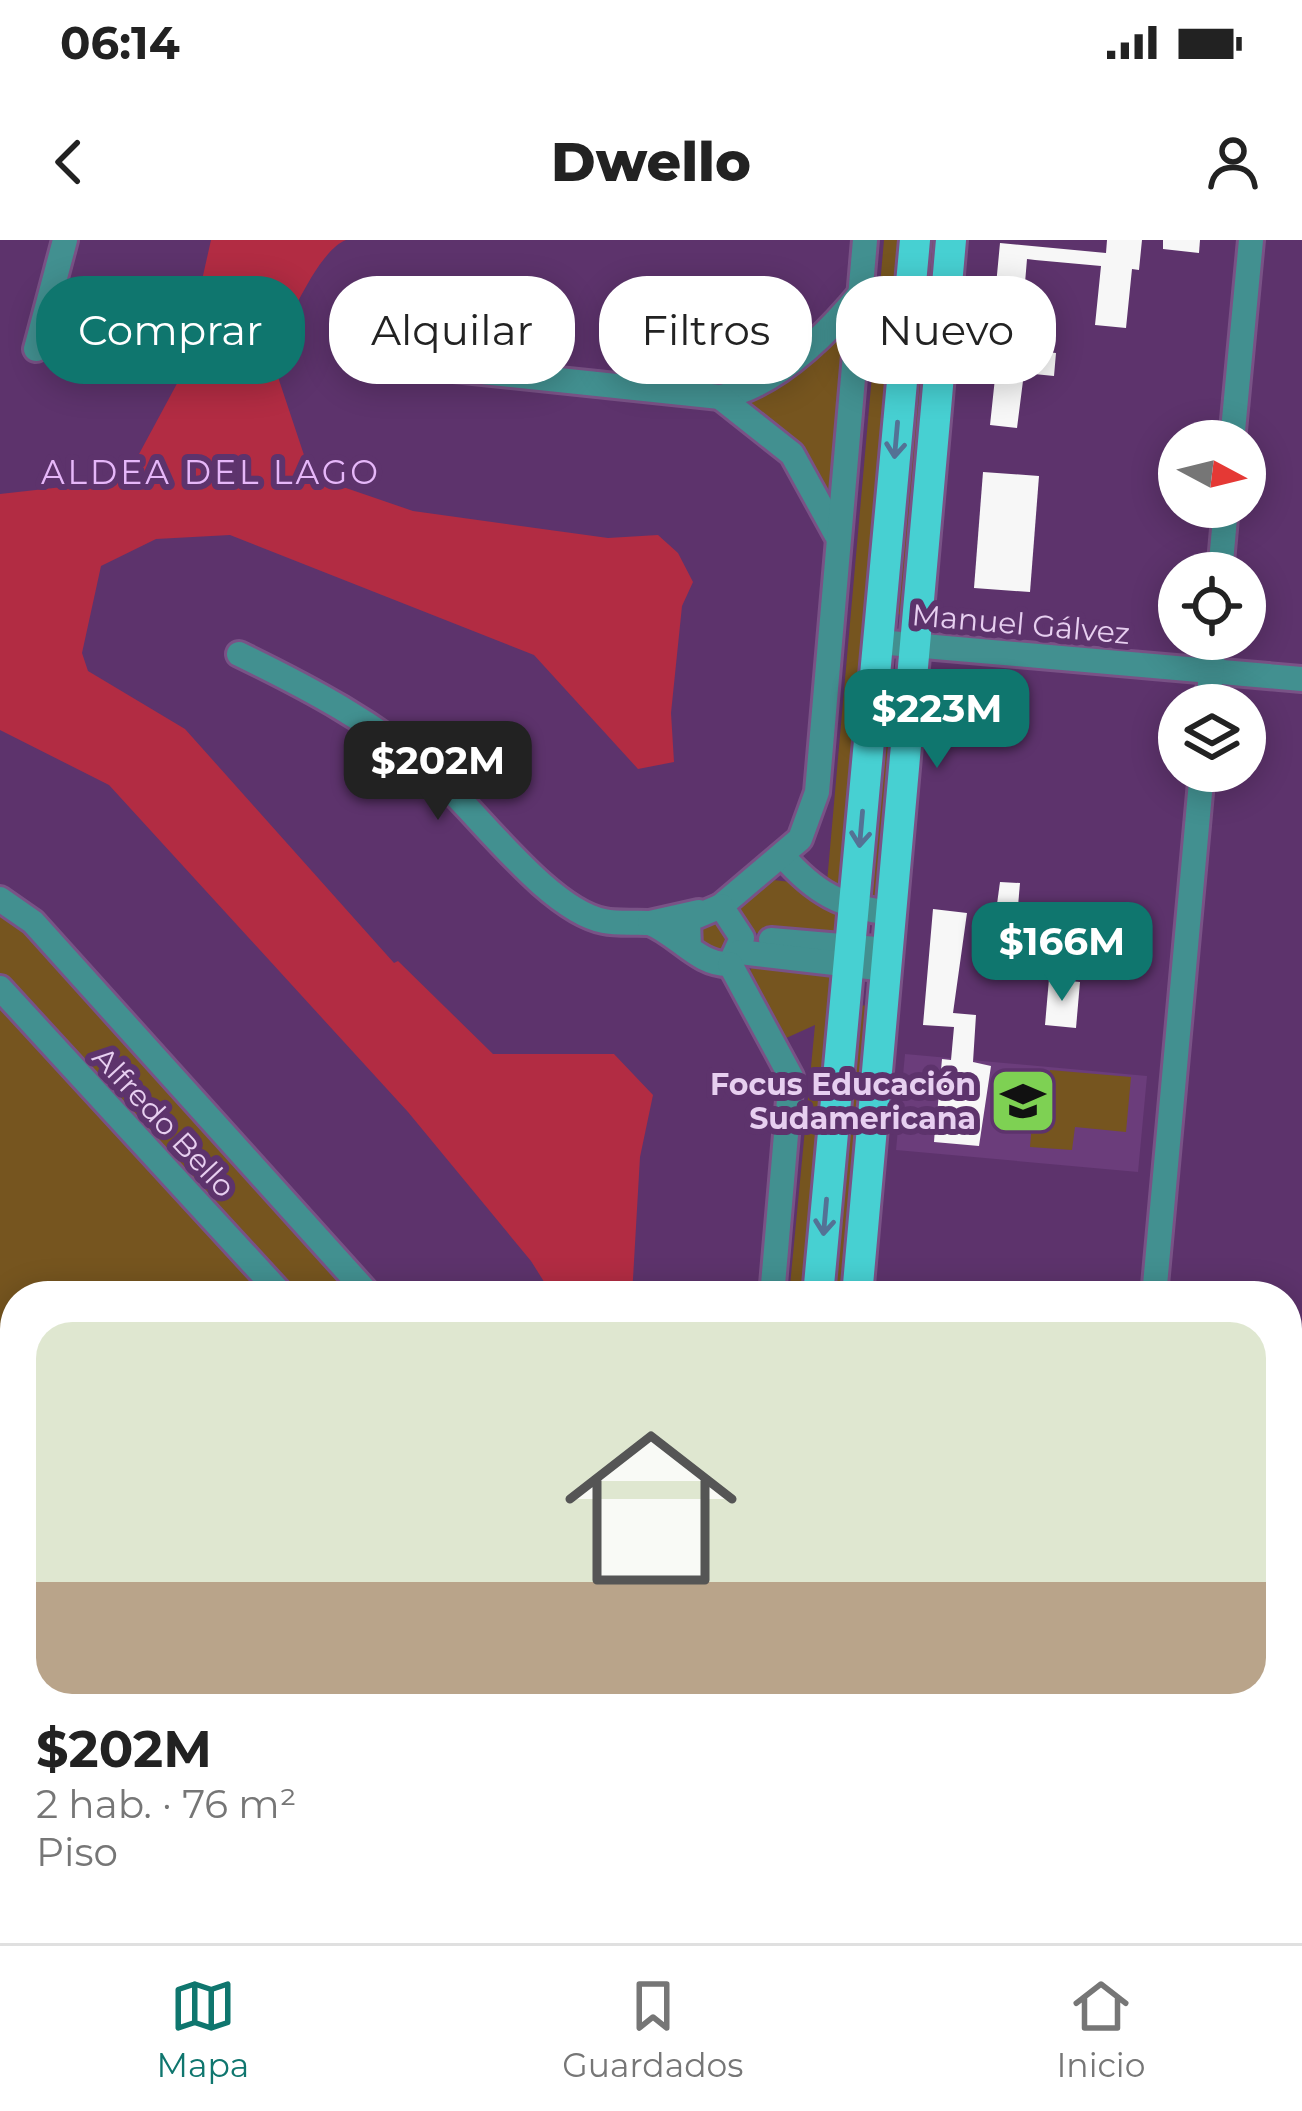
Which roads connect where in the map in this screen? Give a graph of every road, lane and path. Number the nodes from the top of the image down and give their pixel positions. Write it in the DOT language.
graph roads {
  1 [pos="65,240"];
  2 [pos="865,240"];
  3 [pos="914,240"];
  4 [pos="951,240"];
  5 [pos="1251,240"];
  6 [pos="56,276"];
  7 [pos="862,276"];
  8 [pos="836,322"];
  9 [pos="575,382"];
  10 [pos="852,384"];
  11 [pos="720,397"];
  12 [pos="1234,420"];
  13 [pos="838,540"];
  14 [pos="878,642"];
  15 [pos="915,646"];
  16 [pos="238,655"];
  17 [pos="1213,660"];
  18 [pos="1212,670"];
  19 [pos="1302,679"];
  20 [pos="1210,684"];
  21 [pos="1200,792"];
  22 [pos="782,855"];
  23 [pos="0,899"];
  24 [pos="710,909"];
  25 [pos="854,909"];
  26 [pos="891,914"];
  27 [pos="650,923"];
  28 [pos="689,948"];
  29 [pos="737,951"];
  30 [pos="849,956"];
  31 [pos="887,959"];
  32 [pos="0,988"];
  33 [pos="270,1281"];
  34 [pos="356,1281"];
  35 [pos="773,1281"];
  36 [pos="819,1281"];
  37 [pos="858,1281"];
  38 [pos="1155,1281"];
  1 -- 6 [label="street"];
  2 -- 7 [label="street"];
  3 -- 14 [label="main road, one-way"];
  4 -- 15 [label="main road"];
  5 -- 12 [label="street"];
  8 -- 11 [label="street"];
  9 -- 11 [label="street"];
  10 -- 13 [label="street"];
  11 -- 13 [label="street"];
  13 -- 22 [label="street"];
  14 -- 15 [label="street, Manuel Gálvez"];
  14 -- 25 [label="main road, one-way"];
  15 -- 18 [label="street, Manuel Gálvez"];
  15 -- 26 [label="main road"];
  16 -- 27 [label="street"];
  17 -- 18 [label="street"];
  18 -- 19 [label="street, Manuel Gálvez"];
  18 -- 20 [label="street"];
  21 -- 38 [label="street"];
  22 -- 24 [label="street"];
  22 -- 25 [label="street"];
  23 -- 34 [label="street"];
  24 -- 27 [label="street"];
  24 -- 28 [label="street"];
  24 -- 29 [label="street"];
  25 -- 26 [label="street"];
  25 -- 30 [label="main road"];
  26 -- 31 [label="main road"];
  27 -- 28 [label="street"];
  28 -- 29 [label="street"];
  29 -- 30 [label="street"];
  29 -- 35 [label="street"];
  30 -- 31 [label="street"];
  30 -- 36 [label="main road, one-way"];
  31 -- 37 [label="main road"];
  32 -- 33 [label="street, Alfredo Bello"];
}
